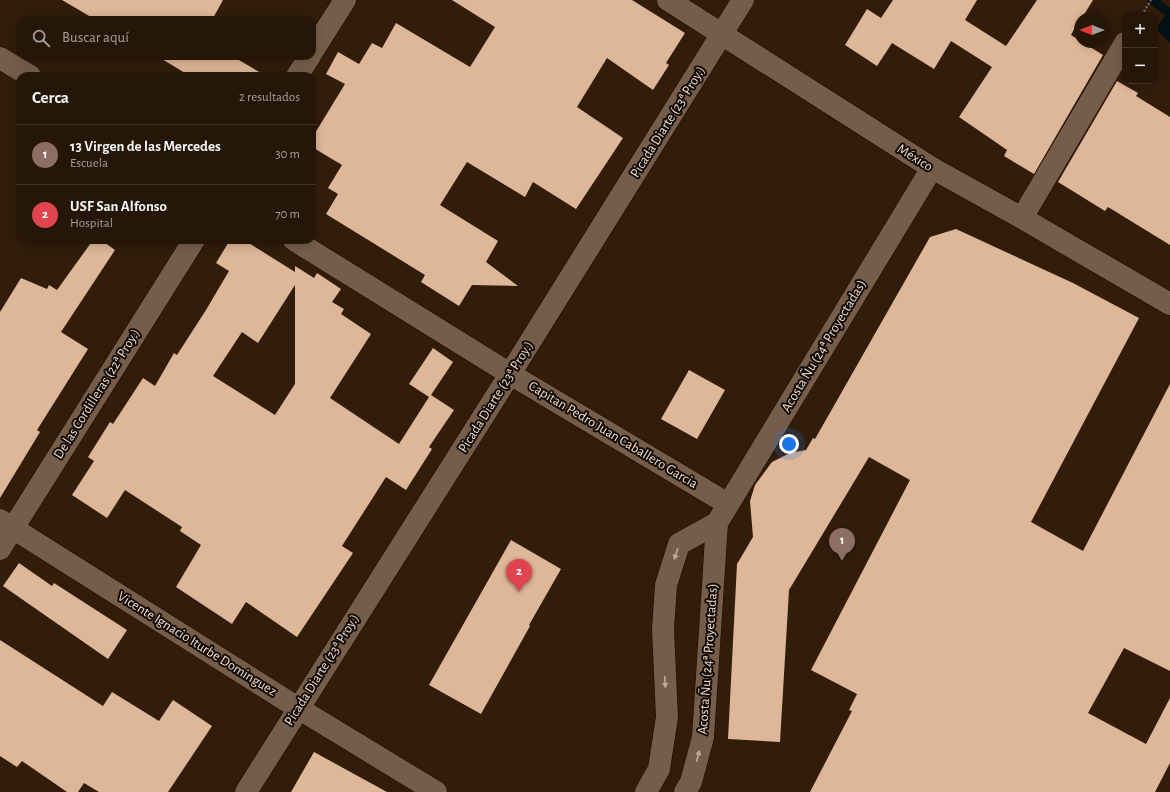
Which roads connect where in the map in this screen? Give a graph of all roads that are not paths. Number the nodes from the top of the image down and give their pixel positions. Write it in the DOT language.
graph roads {
  1 [pos="345,0"];
  2 [pos="668,0"];
  3 [pos="743,0"];
  4 [pos="722,36"];
  5 [pos="316,46"];
  6 [pos="1122,48"];
  7 [pos="0,58"];
  8 [pos="307,60"];
  9 [pos="23,72"];
  10 [pos="300,72"];
  11 [pos="932,168"];
  12 [pos="1022,218"];
  13 [pos="191,244"];
  14 [pos="300,244"];
  15 [pos="1170,304"];
  16 [pos="510,374"];
  17 [pos="728,504"];
  18 [pos="717,523"];
  19 [pos="7,524"];
  20 [pos="0,549"];
  21 [pos="298,708"];
  22 [pos="246,792"];
  23 [pos="436,792"];
  24 [pos="646,792"];
  25 [pos="685,792"];
  1 -- 5 [label="street"];
  2 -- 4 [label="street, México"];
  3 -- 4 [label="street, Picada Diarte (23ª Proy.)"];
  4 -- 11 [label="street, México"];
  4 -- 16 [label="street, Picada Diarte (23ª Proy.)"];
  6 -- 12 [label="street"];
  7 -- 9 [label="street"];
  8 -- 10 [label="street"];
  11 -- 12 [label="street, México"];
  11 -- 17 [label="street, Acosta Ñu (24ª Proyectadas)"];
  12 -- 15 [label="street, México"];
  13 -- 19 [label="street, De las Cordilleras (22ª Proy.)"];
  14 -- 16 [label="street, Capitan Pedro Juan Caballero Garcia"];
  16 -- 17 [label="street, Capitan Pedro Juan Caballero Garcia"];
  16 -- 21 [label="street, Picada Diarte (23ª Proy.)"];
  17 -- 18 [label="street, Acosta Ñu (24ª Proyectadas)"];
  18 -- 24 [label="street, one-way"];
  25 -- 18 [label="street, Acosta Ñu (24ª Proyectadas), one-way"];
  19 -- 20 [label="street, De las Cordilleras (22ª Proy.)"];
  19 -- 21 [label="street, Vicente Ignacio Iturbe Dominguez"];
  21 -- 22 [label="street, Picada Diarte (23ª Proy.)"];
  21 -- 23 [label="street, Vicente Ignacio Iturbe Dominguez"];
}
